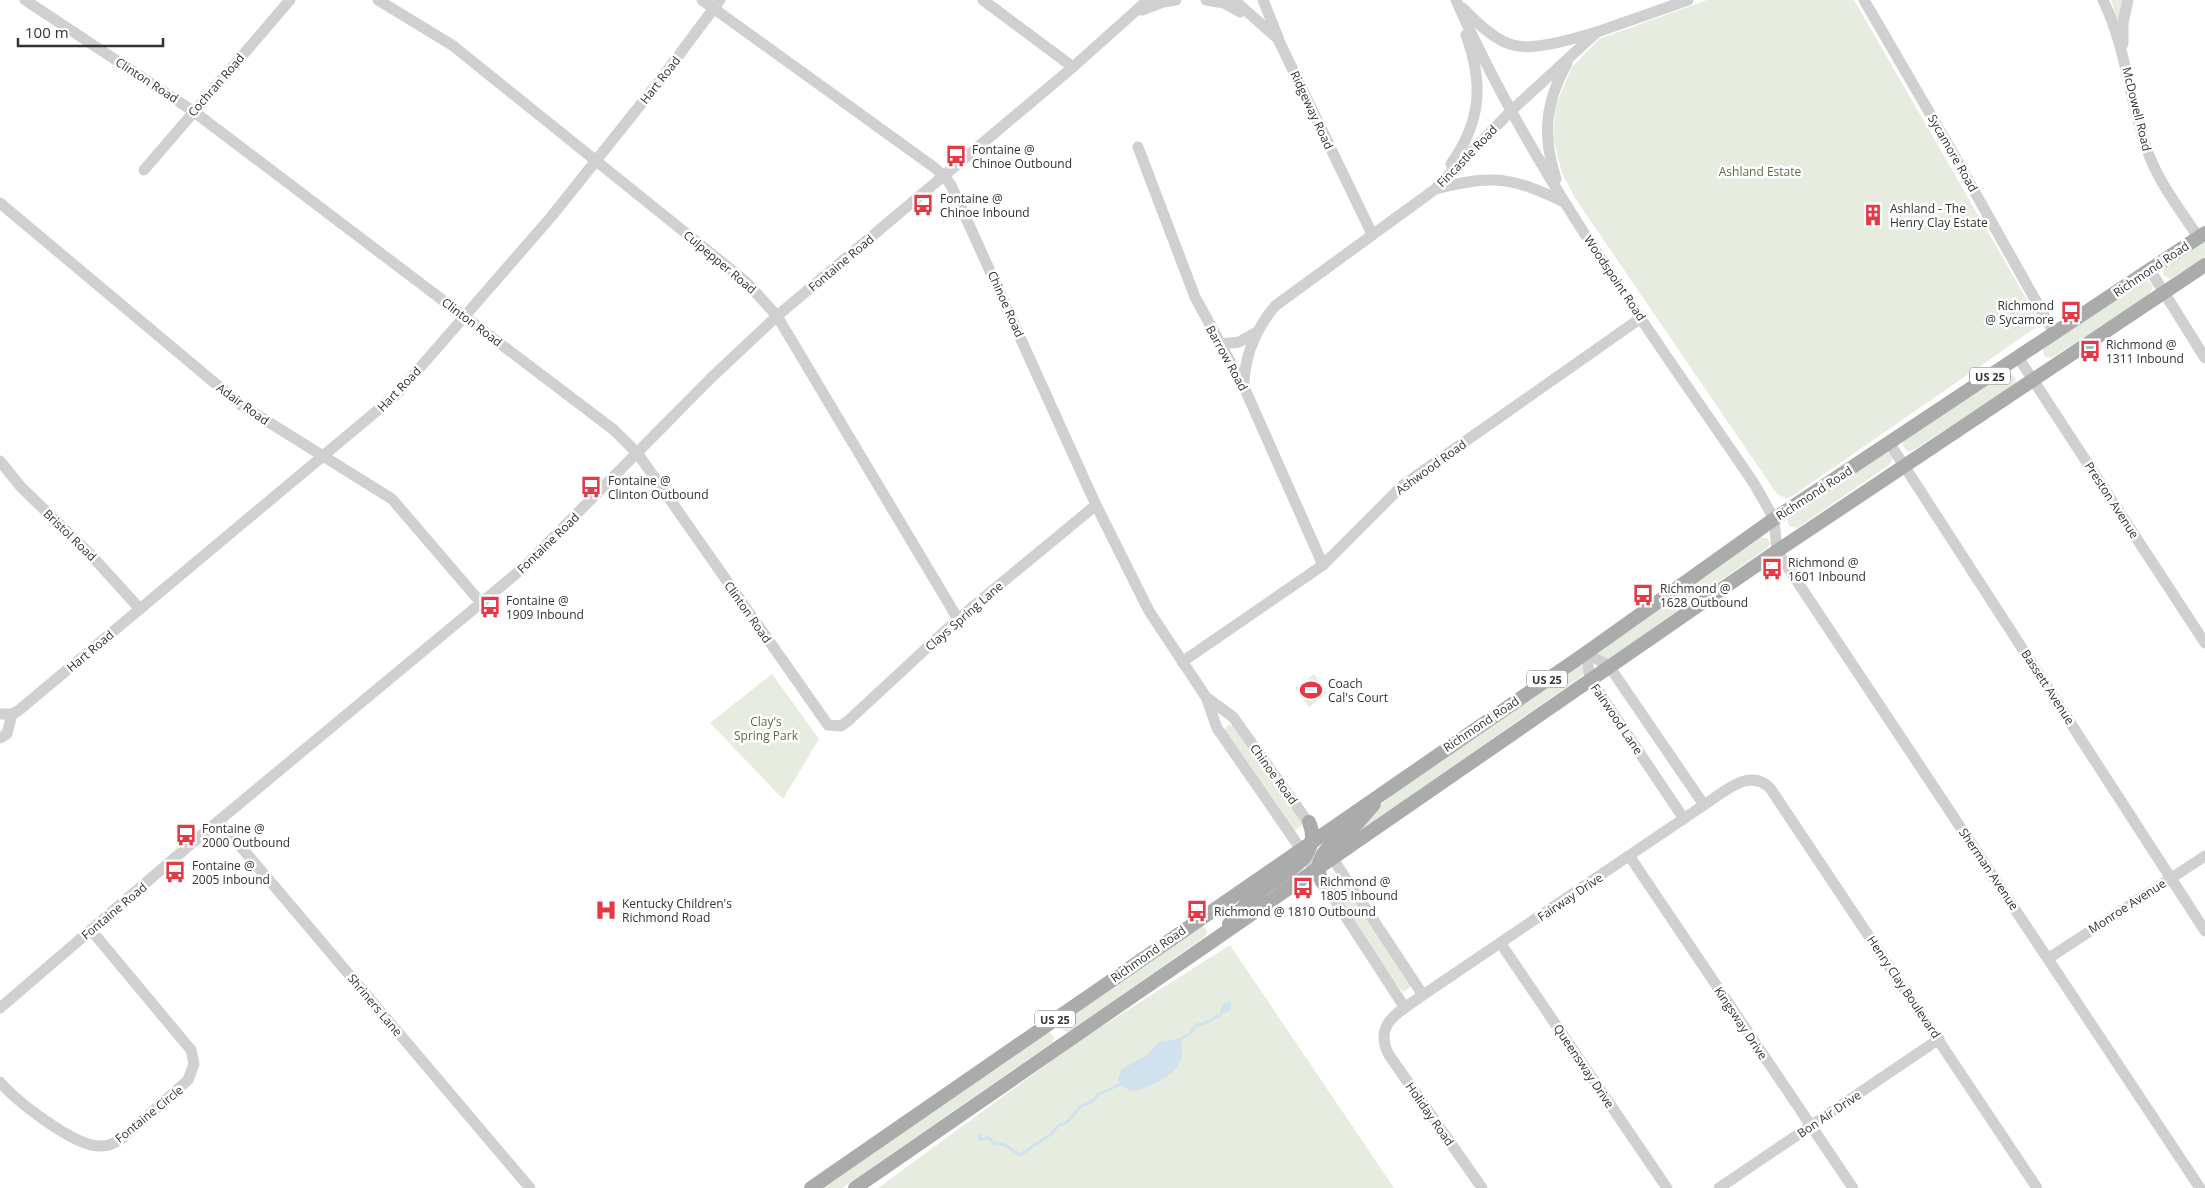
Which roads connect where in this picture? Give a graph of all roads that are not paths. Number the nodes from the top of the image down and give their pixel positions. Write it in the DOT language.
graph roads {
  1 [pos="25,0"];
  2 [pos="290,0"];
  3 [pos="378,0"];
  4 [pos="702,0"];
  5 [pos="983,0"];
  6 [pos="1141,0"];
  7 [pos="1148,0"];
  8 [pos="1176,0"];
  9 [pos="1206,0"];
  10 [pos="1234,0"];
  11 [pos="1263,0"];
  12 [pos="1456,0"];
  13 [pos="1864,0"];
  14 [pos="2103,0"];
  15 [pos="2128,0"];
  16 [pos="1680,1"];
  17 [pos="717,4"];
  18 [pos="1132,15"];
  19 [pos="1597,32"];
  20 [pos="1278,39"];
  21 [pos="1575,51"];
  22 [pos="2124,56"];
  23 [pos="1073,67"];
  24 [pos="1512,110"];
  25 [pos="193,111"];
  26 [pos="1138,147"];
  27 [pos="595,161"];
  28 [pos="144,170"];
  29 [pos="944,176"];
  30 [pos="1434,190"];
  31 [pos="1564,202"];
  32 [pos="0,204"];
  33 [pos="1372,234"];
  34 [pos="2202,235"];
  35 [pos="2205,265"];
  36 [pos="2150,270"];
  37 [pos="2163,292"];
  38 [pos="464,316"];
  39 [pos="777,316"];
  40 [pos="1641,318"];
  41 [pos="1257,332"];
  42 [pos="2054,333"];
  43 [pos="1221,344"];
  44 [pos="2018,357"];
  45 [pos="2205,358"];
  46 [pos="2034,379"];
  47 [pos="1244,387"];
  48 [pos="1890,444"];
  49 [pos="638,454"];
  50 [pos="323,456"];
  51 [pos="0,461"];
  52 [pos="1904,465"];
  53 [pos="1096,505"];
  54 [pos="1774,519"];
  55 [pos="1777,550"];
  56 [pos="1323,565"];
  57 [pos="482,604"];
  58 [pos="140,609"];
  59 [pos="958,619"];
  60 [pos="2205,644"];
  61 [pos="1586,653"];
  62 [pos="1182,662"];
  63 [pos="1609,666"];
  64 [pos="1590,679"];
  65 [pos="1206,697"];
  66 [pos="0,714"];
  67 [pos="12,714"];
  68 [pos="834,727"];
  69 [pos="0,738"];
  70 [pos="1392,785"];
  71 [pos="1770,788"];
  72 [pos="1704,805"];
  73 [pos="1684,819"];
  74 [pos="219,821"];
  75 [pos="1309,822"];
  76 [pos="1315,838"];
  77 [pos="1302,853"];
  78 [pos="1329,854"];
  79 [pos="2205,856"];
  80 [pos="1630,857"];
  81 [pos="1319,874"];
  82 [pos="2170,878"];
  83 [pos="91,930"];
  84 [pos="2205,931"];
  85 [pos="1219,936"];
  86 [pos="1501,944"];
  87 [pos="2048,958"];
  88 [pos="1423,995"];
  89 [pos="0,1008"];
  90 [pos="1405,1008"];
  91 [pos="1383,1037"];
  92 [pos="1939,1039"];
  93 [pos="0,1082"];
  94 [pos="1811,1127"];
  95 [pos="530,1188"];
  96 [pos="811,1188"];
  97 [pos="854,1188"];
  98 [pos="1482,1188"];
  99 [pos="1667,1188"];
  100 [pos="1719,1188"];
  101 [pos="1853,1188"];
  102 [pos="2037,1188"];
  103 [pos="2200,1188"];
  1 -- 25 [label="street, Clinton Road"];
  2 -- 25 [label="street, Cochran Road"];
  3 -- 27 [label="street, Culpepper Road"];
  4 -- 17 [label="street, Chinoe Road"];
  5 -- 23 [label="street"];
  6 -- 18 [label="street"];
  7 -- 18 [label="street, Fontaine Road"];
  8 -- 18 [label="street"];
  9 -- 20 [label="street"];
  10 -- 20 [label="street, Ridgeway Road"];
  11 -- 20 [label="street"];
  12 -- 19 [label="street"];
  12 -- 24 [label="street, Woodspoint Road"];
  12 -- 30 [label="street"];
  13 -- 42 [label="street, Sycamore Road"];
  14 -- 22 [label="street, McDowell Road"];
  15 -- 22 [label="street"];
  16 -- 19 [label="street, Fincastle Road"];
  17 -- 27 [label="street, Hart Road"];
  17 -- 29 [label="street, Chinoe Road"];
  18 -- 23 [label="street, Fontaine Road"];
  19 -- 21 [label="street, Fincastle Road"];
  20 -- 33 [label="street, Ridgeway Road"];
  21 -- 24 [label="street, Fincastle Road"];
  21 -- 31 [label="street"];
  22 -- 34 [label="street, McDowell Road"];
  23 -- 29 [label="street, Fontaine Road"];
  24 -- 30 [label="street, Fincastle Road"];
  24 -- 31 [label="street, Woodspoint Road"];
  25 -- 28 [label="street, Cochran Road"];
  25 -- 38 [label="street, Clinton Road"];
  26 -- 43 [label="street, Barrow Road"];
  27 -- 38 [label="street, Hart Road"];
  27 -- 39 [label="street, Culpepper Road"];
  29 -- 39 [label="street, Fontaine Road"];
  29 -- 53 [label="street, Chinoe Road"];
  30 -- 31 [label="street"];
  30 -- 33 [label="street, Fincastle Road"];
  31 -- 40 [label="street, Woodspoint Road"];
  32 -- 50 [label="street, Adair Road"];
  33 -- 41 [label="street, Fincastle Road"];
  34 -- 36 [label="main road, Richmond Road / US 25"];
  35 -- 37 [label="main road, Richmond Road / US 25"];
  36 -- 37 [label="street"];
  36 -- 42 [label="main road, Richmond Road / US 25"];
  37 -- 45 [label="street"];
  37 -- 46 [label="main road, Richmond Road / US 25"];
  38 -- 49 [label="street, Clinton Road"];
  38 -- 50 [label="street, Hart Road"];
  39 -- 49 [label="street, Fontaine Road"];
  39 -- 59 [label="street, Culpepper Road"];
  40 -- 54 [label="street, Woodspoint Road"];
  40 -- 56 [label="street, Ashwood Road"];
  41 -- 43 [label="street, Fincastle Road"];
  41 -- 47 [label="street, Fincastle Road"];
  42 -- 44 [label="main road, Richmond Road / US 25"];
  43 -- 47 [label="street, Barrow Road"];
  44 -- 46 [label="street, Preston Avenue"];
  44 -- 48 [label="main road, Richmond Road / US 25"];
  46 -- 52 [label="main road, Richmond Road / US 25"];
  46 -- 60 [label="street, Preston Avenue"];
  47 -- 56 [label="street, Barrow Road"];
  48 -- 52 [label="street, Bassett Avenue"];
  48 -- 54 [label="main road, Richmond Road / US 25"];
  49 -- 57 [label="street, Fontaine Road"];
  49 -- 68 [label="street, Clinton Road"];
  50 -- 57 [label="street, Adair Road"];
  50 -- 58 [label="street, Hart Road"];
  51 -- 58 [label="street, Bristol Road"];
  52 -- 55 [label="main road, Richmond Road / US 25"];
  52 -- 82 [label="street, Bassett Avenue"];
  53 -- 59 [label="street, Clays Spring Lane"];
  53 -- 62 [label="street, Chinoe Road"];
  54 -- 55 [label="street, Woodspoint Road"];
  54 -- 61 [label="main road, Richmond Road / US 25"];
  55 -- 63 [label="main road, Richmond Road / US 25"];
  55 -- 87 [label="street, Sherman Avenue"];
  56 -- 62 [label="street, Ashwood Road"];
  57 -- 74 [label="street, Fontaine Road"];
  58 -- 67 [label="street, Hart Road"];
  59 -- 68 [label="street, Clays Spring Lane"];
  61 -- 63 [label="street, Fairwood Lane"];
  61 -- 64 [label="street, Fairwood Lane"];
  61 -- 70 [label="main road, Richmond Road / US 25"];
  62 -- 65 [label="street, Chinoe Road"];
  63 -- 64 [label="main road, Richmond Road / US 25"];
  63 -- 72 [label="street, Fairwood Lane"];
  64 -- 73 [label="street, Fairwood Lane"];
  64 -- 78 [label="main road, Richmond Road / US 25"];
  65 -- 75 [label="street, Chinoe Road"];
  65 -- 77 [label="street, Chinoe Road"];
  66 -- 67 [label="street"];
  67 -- 69 [label="street, Hart Road"];
  70 -- 76 [label="main road, Richmond Road / US 25"];
  70 -- 78 [label="main road"];
  71 -- 72 [label="street, Fairway Drive"];
  71 -- 92 [label="street, Henry Clay Boulevard"];
  72 -- 73 [label="street, Fairway Drive"];
  73 -- 80 [label="street, Fairway Drive"];
  74 -- 83 [label="street, Fontaine Road"];
  74 -- 95 [label="street, Shriners Lane"];
  75 -- 76 [label="main road"];
  76 -- 77 [label="main road"];
  76 -- 78 [label="street"];
  77 -- 81 [label="street, Chinoe Road"];
  77 -- 85 [label="main road"];
  77 -- 96 [label="main road, Richmond Road / US 25"];
  78 -- 81 [label="main road"];
  78 -- 88 [label="street"];
  79 -- 82 [label="street, Monroe Avenue"];
  80 -- 86 [label="street, Fairway Drive"];
  80 -- 94 [label="street, Kingsway Drive"];
  81 -- 85 [label="main road, Richmond Road / US 25"];
  81 -- 90 [label="street"];
  82 -- 84 [label="street, Bassett Avenue"];
  82 -- 87 [label="street, Monroe Avenue"];
  83 -- 89 [label="street, Fontaine Road"];
  83 -- 93 [label="street, Fontaine Circle"];
  85 -- 97 [label="main road, Richmond Road / US 25"];
  86 -- 88 [label="street, Fairway Drive"];
  86 -- 99 [label="street, Queensway Drive"];
  87 -- 103 [label="street, Sherman Avenue"];
  88 -- 90 [label="street, Fairway Drive"];
  90 -- 91 [label="street, Fairway Drive"];
  91 -- 98 [label="street, Holiday Road"];
  92 -- 94 [label="street, Bon Air Drive"];
  92 -- 102 [label="street, Henry Clay Boulevard"];
  94 -- 100 [label="street, Bon Air Drive"];
  94 -- 101 [label="street, Kingsway Drive"];
}
